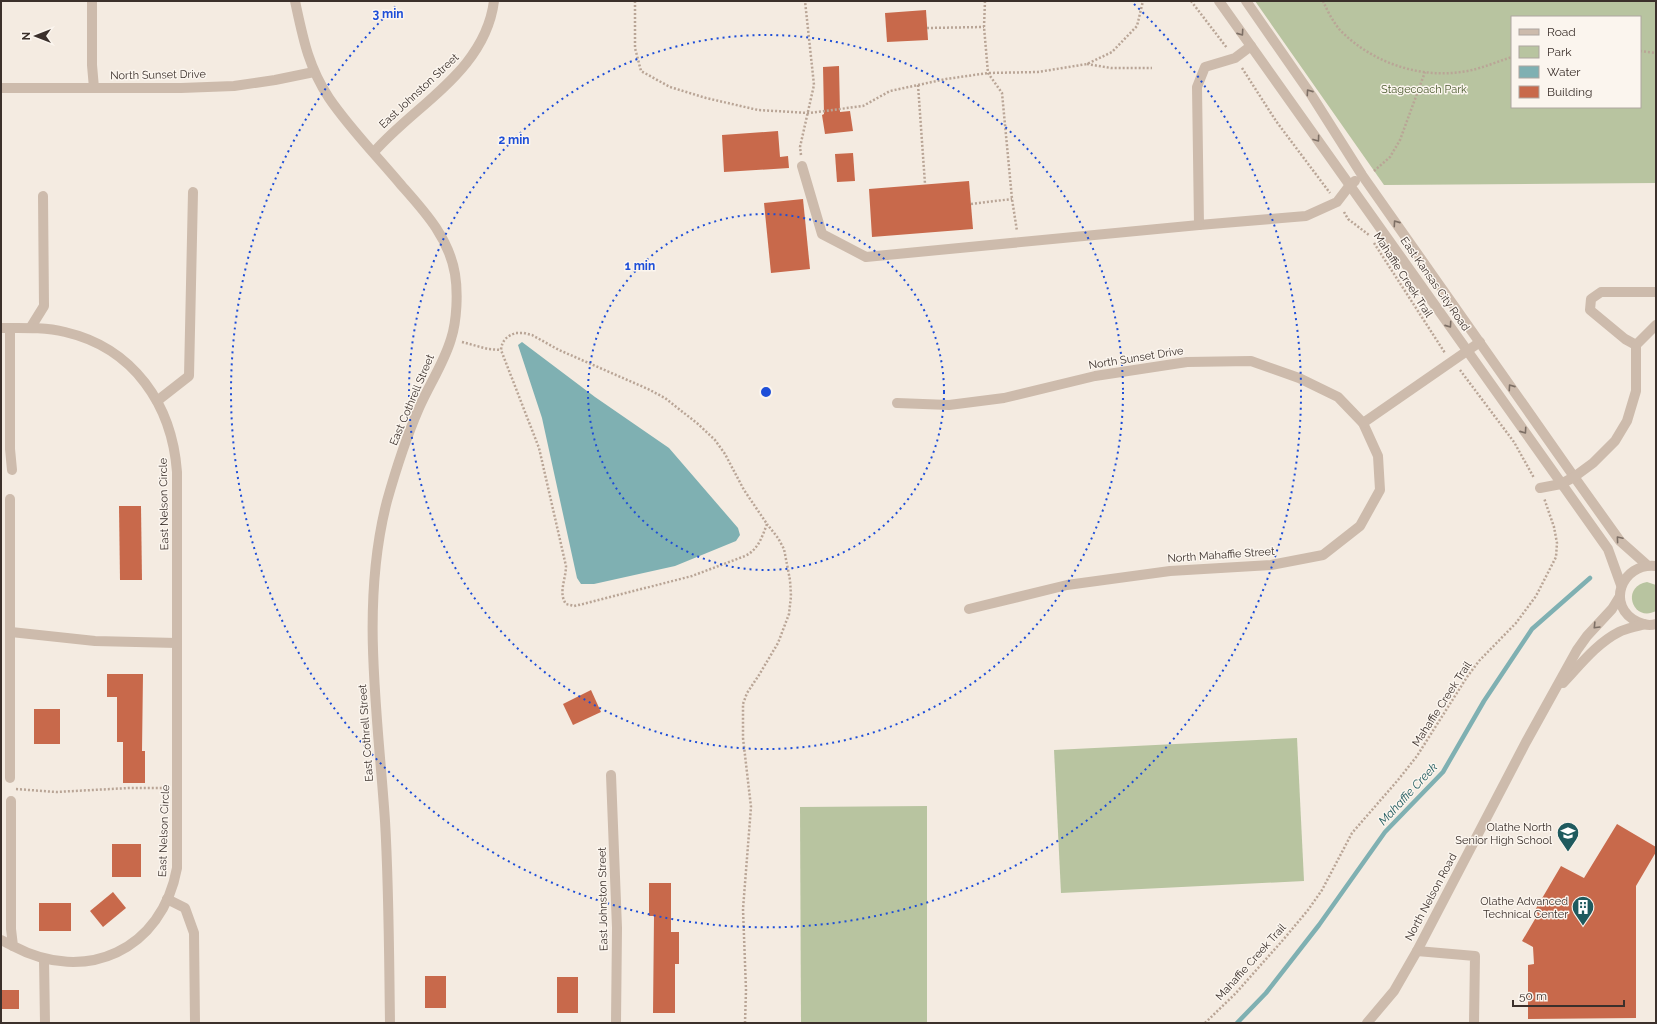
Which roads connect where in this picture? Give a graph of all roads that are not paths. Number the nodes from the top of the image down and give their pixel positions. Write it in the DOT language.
graph roads {
  1 [pos="92,1"];
  2 [pos="295,1"];
  3 [pos="494,1"];
  4 [pos="1219,1"];
  5 [pos="1246,1"];
  6 [pos="1250,46"];
  7 [pos="314,72"];
  8 [pos="1,88"];
  9 [pos="94,88"];
  10 [pos="374,152"];
  11 [pos="802,166"];
  12 [pos="1362,175"];
  13 [pos="1350,185"];
  14 [pos="193,192"];
  15 [pos="43,196"];
  16 [pos="1199,225"];
  17 [pos="1656,292"];
  18 [pos="1656,325"];
  19 [pos="31,327"];
  20 [pos="5,328"];
  21 [pos="1480,342"];
  22 [pos="1636,344"];
  23 [pos="1467,351"];
  24 [pos="157,401"];
  25 [pos="897,403"];
  26 [pos="1363,423"];
  27 [pos="12,470"];
  28 [pos="1574,477"];
  29 [pos="1561,484"];
  30 [pos="1540,488"];
  31 [pos="10,499"];
  32 [pos="1652,566"];
  33 [pos="1622,585"];
  34 [pos="1620,596"];
  35 [pos="969,609"];
  36 [pos="1652,625"];
  37 [pos="11,632"];
  38 [pos="177,643"];
  39 [pos="1553,693"];
  40 [pos="611,775"];
  41 [pos="10,778"];
  42 [pos="11,801"];
  43 [pos="167,899"];
  44 [pos="1,940"];
  45 [pos="13,946"];
  46 [pos="1417,951"];
  47 [pos="44,959"];
  48 [pos="45,1023"];
  49 [pos="195,1023"];
  50 [pos="390,1023"];
  51 [pos="616,1023"];
  52 [pos="1367,1023"];
  53 [pos="1474,1023"];
  1 -- 9 [label="street"];
  2 -- 7 [label="street, East Cothrell Street"];
  3 -- 10 [label="street, East Johnston Street"];
  4 -- 6 [label="street, East Kansas City Road, one-way"];
  12 -- 5 [label="street, East Kansas City Road, one-way"];
  6 -- 13 [label="street, East Kansas City Road, one-way"];
  6 -- 16 [label="street"];
  7 -- 9 [label="street, North Sunset Drive"];
  7 -- 10 [label="street, East Cothrell Street"];
  8 -- 9 [label="street, North Sunset Drive"];
  10 -- 50 [label="street, East Cothrell Street"];
  11 -- 16 [label="street"];
  12 -- 13 [label="street"];
  21 -- 12 [label="street, East Kansas City Road, one-way"];
  13 -- 16 [label="street"];
  13 -- 23 [label="street, East Kansas City Road, one-way"];
  14 -- 24 [label="street"];
  15 -- 19 [label="street"];
  17 -- 22 [label="street"];
  18 -- 22 [label="street"];
  19 -- 20 [label="street, East Nelson Circle"];
  19 -- 24 [label="street, East Nelson Circle"];
  20 -- 27 [label="street"];
  21 -- 23 [label="street"];
  28 -- 21 [label="street, East Kansas City Road, one-way"];
  22 -- 28 [label="street"];
  23 -- 26 [label="street"];
  23 -- 29 [label="street, East Kansas City Road, one-way"];
  24 -- 38 [label="street, East Nelson Circle"];
  25 -- 26 [label="street, North Sunset Drive"];
  26 -- 35 [label="street, North Mahaffie Street"];
  28 -- 29 [label="street"];
  32 -- 28 [label="street, East Kansas City Road, one-way"];
  29 -- 30 [label="street"];
  29 -- 33 [label="street, East Kansas City Road"];
  31 -- 37 [label="street"];
  32 -- 33 [label="street"];
  33 -- 34 [label="street"];
  34 -- 36 [label="street"];
  34 -- 39 [label="street, North Nelson Road, one-way"];
  36 -- 39 [label="street, North Nelson Road"];
  37 -- 38 [label="street"];
  37 -- 41 [label="street"];
  38 -- 43 [label="street, East Nelson Circle"];
  39 -- 46 [label="street, North Nelson Road"];
  40 -- 51 [label="street, East Johnston Street"];
  42 -- 45 [label="street"];
  43 -- 47 [label="street, East Nelson Circle"];
  43 -- 49 [label="street"];
  44 -- 45 [label="street, East Nelson Circle"];
  45 -- 47 [label="street, East Nelson Circle"];
  46 -- 52 [label="street, North Nelson Road"];
  46 -- 53 [label="street"];
  47 -- 48 [label="street"];
}
